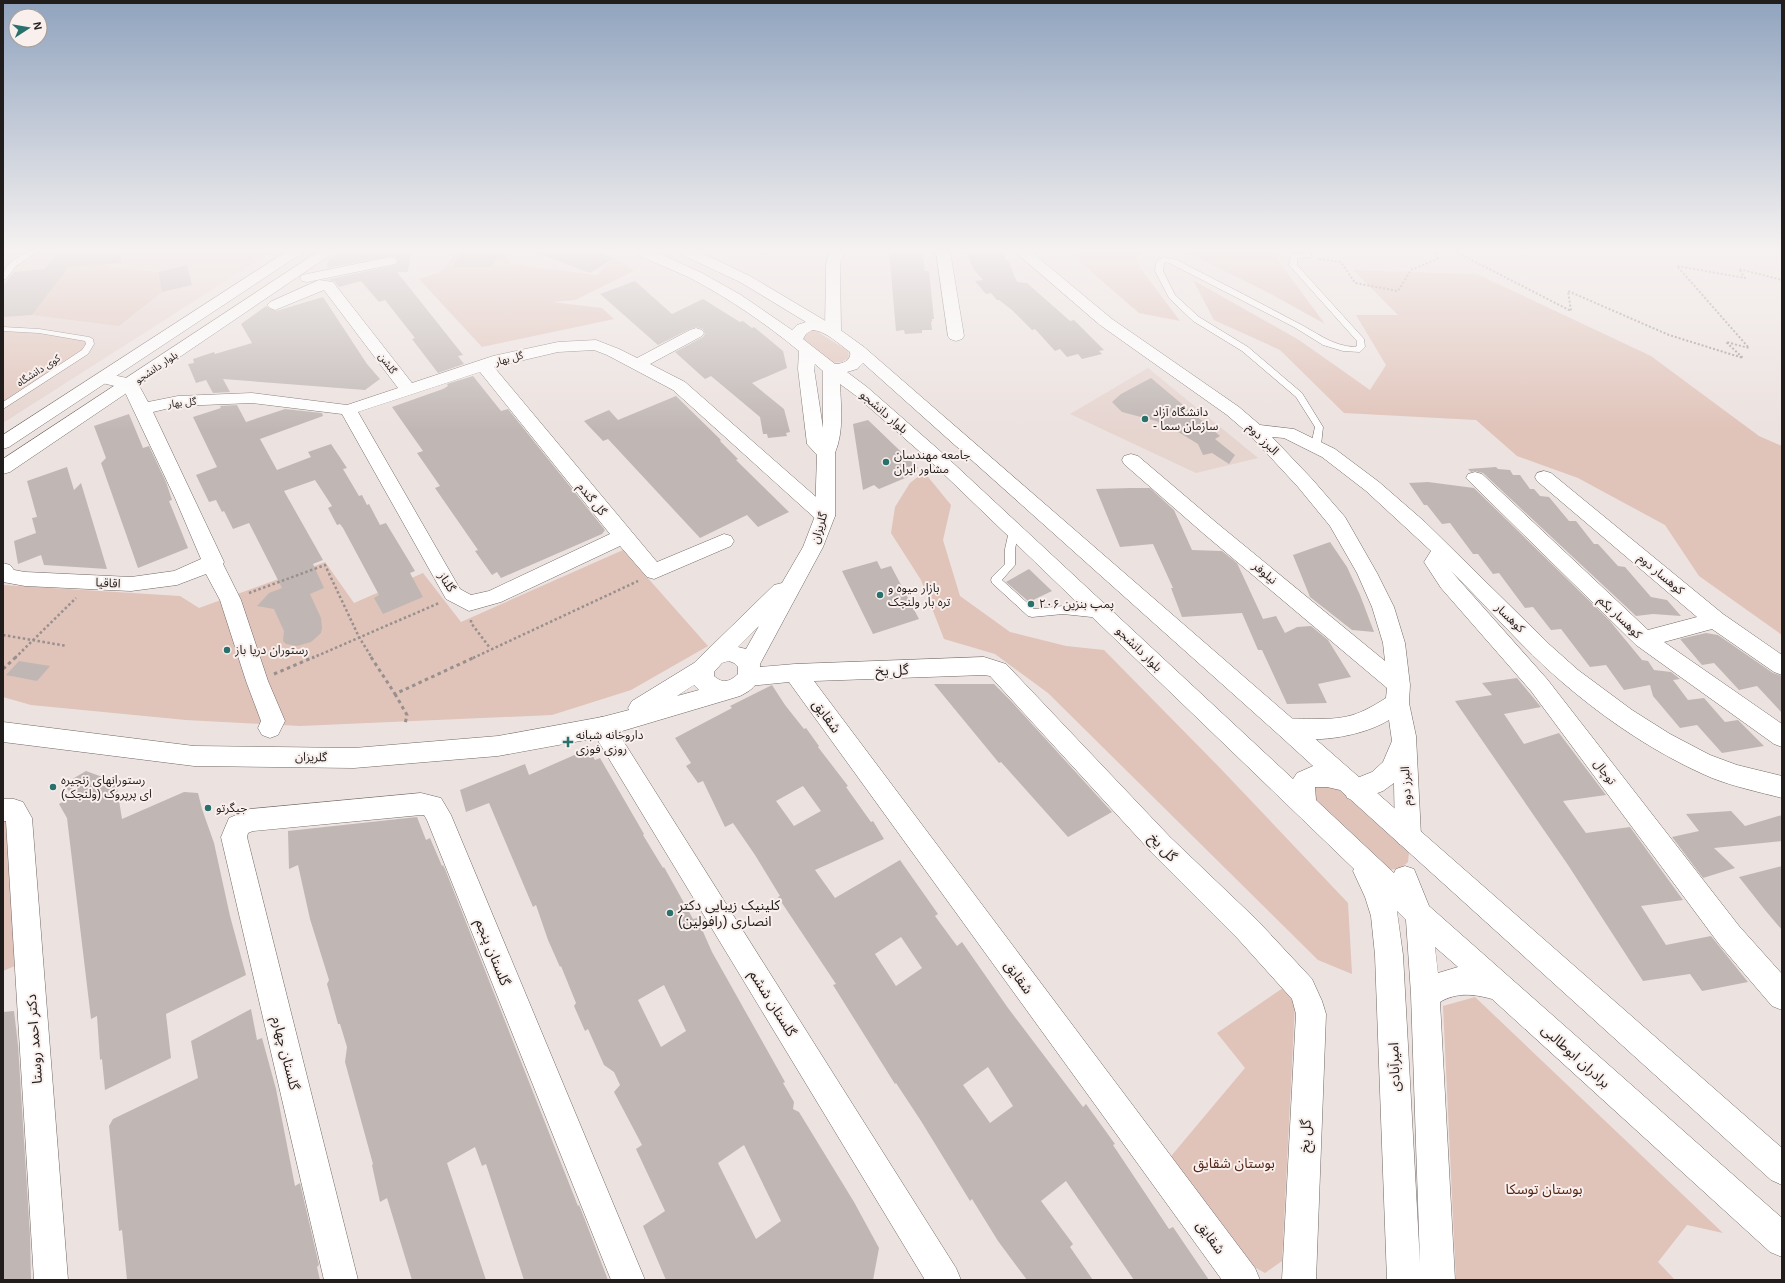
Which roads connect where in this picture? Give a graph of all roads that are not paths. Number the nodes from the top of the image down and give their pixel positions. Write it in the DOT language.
graph roads {
  1 [pos="207,311"];
  2 [pos="239,311"];
  3 [pos="348,311"];
  4 [pos="756,311"];
  5 [pos="798,311"];
  6 [pos="833,311"];
  7 [pos="952,311"];
  8 [pos="1092,311"];
  9 [pos="1188,311"];
  10 [pos="1269,311"];
  11 [pos="1333,311"];
  12 [pos="3,329"];
  13 [pos="833,332"];
  14 [pos="696,333"];
  15 [pos="956,336"];
  16 [pos="801,346"];
  17 [pos="858,350"];
  18 [pos="638,364"];
  19 [pos="483,365"];
  20 [pos="831,369"];
  21 [pos="104,378"];
  22 [pos="130,384"];
  23 [pos="409,391"];
  24 [pos="3,406"];
  25 [pos="142,409"];
  26 [pos="348,410"];
  27 [pos="1255,430"];
  28 [pos="3,443"];
  29 [pos="1316,445"];
  30 [pos="826,453"];
  31 [pos="1131,460"];
  32 [pos="3,468"];
  33 [pos="1544,477"];
  34 [pos="1475,478"];
  35 [pos="825,516"];
  36 [pos="1014,531"];
  37 [pos="623,536"];
  38 [pos="724,541"];
  39 [pos="1442,550"];
  40 [pos="214,562"];
  41 [pos="3,570"];
  42 [pos="797,574"];
  43 [pos="1102,614"];
  44 [pos="1715,620"];
  45 [pos="1644,640"];
  46 [pos="709,663"];
  47 [pos="1782,666"];
  48 [pos="749,671"];
  49 [pos="795,673"];
  50 [pos="724,692"];
  51 [pos="1398,694"];
  52 [pos="609,724"];
  53 [pos="270,728"];
  54 [pos="1287,728"];
  55 [pos="3,732"];
  56 [pos="1404,736"];
  57 [pos="1782,737"];
  58 [pos="1354,787"];
  59 [pos="1782,787"];
  60 [pos="1305,808"];
  61 [pos="3,810"];
  62 [pos="238,826"];
  63 [pos="1408,836"];
  64 [pos="1366,864"];
  65 [pos="1405,878"];
  66 [pos="1419,914"];
  67 [pos="1498,986"];
  68 [pos="1425,994"];
  69 [pos="1782,996"];
  70 [pos="1782,1169"];
  71 [pos="1782,1240"];
  72 [pos="51,1280"];
  73 [pos="341,1280"];
  74 [pos="628,1280"];
  75 [pos="944,1280"];
  76 [pos="1243,1280"];
  77 [pos="1299,1280"];
  78 [pos="1404,1280"];
  79 [pos="1438,1280"];
  1 -- 21 [label="street, بلوار دانشجو"];
  2 -- 22 [label="street, بلوار دانشجو"];
  3 -- 23 [label="street, گلشن"];
  4 -- 16 [label="street"];
  5 -- 13 [label="street"];
  6 -- 13 [label="street"];
  7 -- 15 [label="street"];
  8 -- 27 [label="street, البرز دوم"];
  9 -- 29 [label="lane"];
  10 -- 11 [label="lane"];
  12 -- 24 [label="lane, کوی دانشگاه"];
  13 -- 16 [label="street"];
  13 -- 17 [label="street"];
  14 -- 18 [label="street"];
  16 -- 20 [label="street, بلوار دانشجو"];
  16 -- 30 [label="street"];
  17 -- 20 [label="street"];
  17 -- 54 [label="street"];
  18 -- 19 [label="street, گل بهار"];
  18 -- 35 [label="street, گل بهار"];
  19 -- 23 [label="street, گل بهار"];
  19 -- 37 [label="street, گل گندم"];
  20 -- 30 [label="street, گلریزان"];
  20 -- 36 [label="street, بلوار دانشجو"];
  21 -- 22 [label="street"];
  21 -- 28 [label="street, بلوار دانشجو"];
  22 -- 25 [label="street"];
  22 -- 32 [label="street, بلوار دانشجو"];
  23 -- 26 [label="street, گل بهار"];
  25 -- 26 [label="street, گل بهار"];
  25 -- 40 [label="street"];
  26 -- 37 [label="street, گلناز"];
  27 -- 29 [label="street, کوهسار"];
  27 -- 51 [label="street, البرز دوم"];
  29 -- 39 [label="street, کوهسار"];
  30 -- 35 [label="street, گلریزان"];
  31 -- 51 [label="street, نیلوفر"];
  33 -- 44 [label="street, کوهسار دوم"];
  34 -- 45 [label="street, کوهسار یکم"];
  35 -- 42 [label="street, گلریزان"];
  36 -- 43 [label="street, بلوار دانشجو"];
  36 -- 43 [label="lane"];
  37 -- 38 [label="street, گل گندم"];
  39 -- 59 [label="street, کوهسار"];
  39 -- 69 [label="street, توچال"];
  40 -- 41 [label="street, اقاقیا"];
  40 -- 53 [label="street"];
  42 -- 46 [label="street, گلریزان"];
  42 -- 48 [label="street, گلریزان"];
  43 -- 60 [label="street, بلوار دانشجو"];
  44 -- 45 [label="street"];
  44 -- 47 [label="street, کوهسار دوم"];
  45 -- 57 [label="street, کوهسار یکم"];
  46 -- 48 [label="street"];
  46 -- 50 [label="street"];
  46 -- 52 [label="street, گلریزان"];
  48 -- 49 [label="street, گل یخ"];
  48 -- 50 [label="street"];
  49 -- 76 [label="street, شقایق"];
  49 -- 77 [label="street, گل یخ"];
  50 -- 52 [label="street, گلریزان"];
  51 -- 54 [label="street"];
  51 -- 56 [label="street, البرز دوم"];
  52 -- 55 [label="street, گلریزان"];
  52 -- 75 [label="street, گلستان ششم"];
  54 -- 58 [label="street"];
  56 -- 58 [label="street, البرز دوم"];
  56 -- 63 [label="street, البرز دوم"];
  58 -- 60 [label="street"];
  58 -- 63 [label="street"];
  60 -- 64 [label="street, بلوار دانشجو"];
  61 -- 72 [label="street, دکتر احمد روستا"];
  62 -- 73 [label="street, گلستان چهارم"];
  62 -- 74 [label="street, گلستان پنجم"];
  63 -- 65 [label="street"];
  63 -- 70 [label="street"];
  64 -- 65 [label="street"];
  64 -- 66 [label="street, برادران ابوطالبی"];
  64 -- 78 [label="street, امیرآبادی"];
  65 -- 66 [label="street"];
  66 -- 67 [label="street, برادران ابوطالبی"];
  66 -- 68 [label="street"];
  67 -- 68 [label="street"];
  67 -- 71 [label="street, برادران ابوطالبی"];
  68 -- 79 [label="street"];
}
